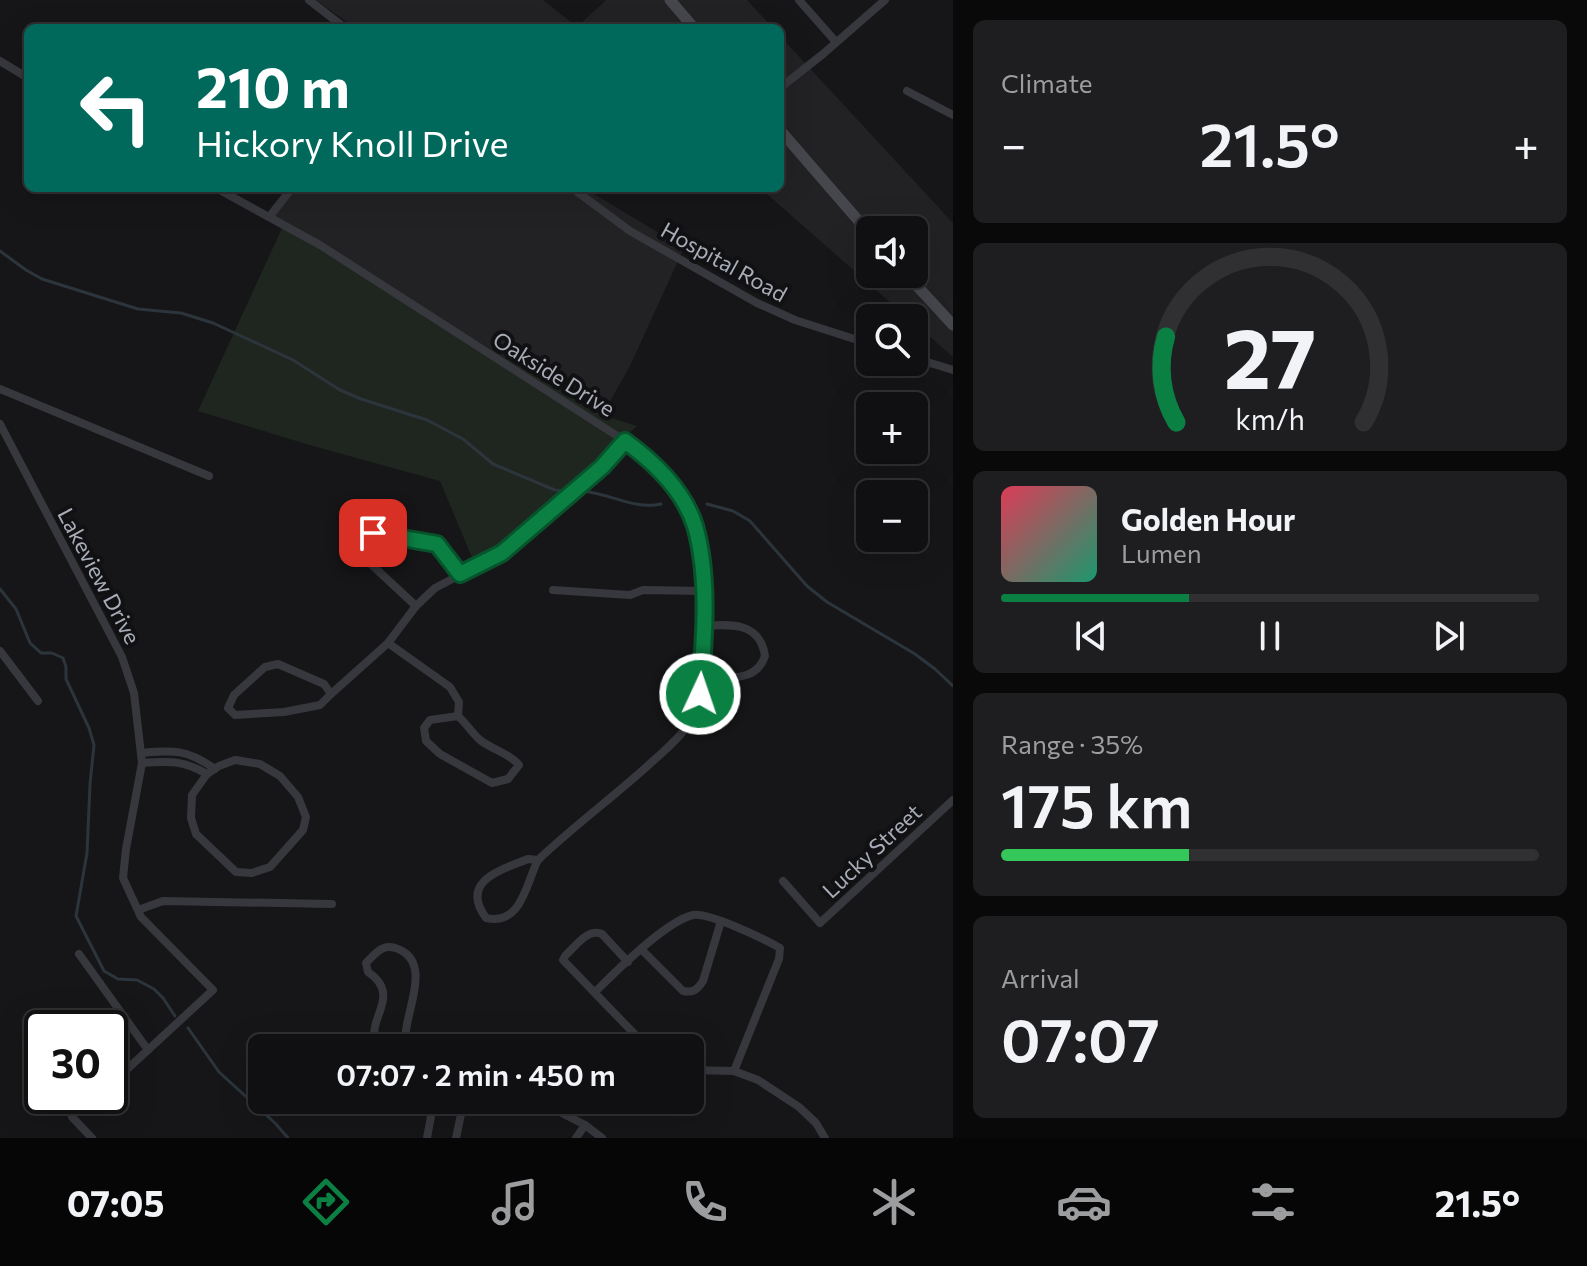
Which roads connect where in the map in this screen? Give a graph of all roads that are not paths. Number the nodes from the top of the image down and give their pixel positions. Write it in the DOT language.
graph roads {
  1 [pos="309,0"];
  2 [pos="670,0"];
  3 [pos="799,0"];
  4 [pos="885,0"];
  5 [pos="340,24"];
  6 [pos="691,24"];
  7 [pos="836,42"];
  8 [pos="0,61"];
  9 [pos="24,76"];
  10 [pos="784,85"];
  11 [pos="907,91"];
  12 [pos="953,115"];
  13 [pos="784,135"];
  14 [pos="223,192"];
  15 [pos="289,192"];
  16 [pos="577,192"];
  17 [pos="270,216"];
  18 [pos="856,218"];
  19 [pos="919,288"];
  20 [pos="953,325"];
  21 [pos="856,340"];
  22 [pos="928,362"];
  23 [pos="953,370"];
  24 [pos="0,389"];
  25 [pos="0,424"];
  26 [pos="625,441"];
  27 [pos="209,476"];
  28 [pos="460,574"];
  29 [pos="553,590"];
  30 [pos="703,591"];
  31 [pos="416,606"];
  32 [pos="704,626"];
  33 [pos="388,643"];
  34 [pos="0,651"];
  35 [pos="702,676"];
  36 [pos="331,694"];
  37 [pos="38,701"];
  38 [pos="458,716"];
  39 [pos="142,758"];
  40 [pos="211,771"];
  41 [pos="953,800"];
  42 [pos="538,860"];
  43 [pos="783,881"];
  44 [pos="332,904"];
  45 [pos="138,910"];
  46 [pos="721,921"];
  47 [pos="642,950"];
  48 [pos="79,954"];
  49 [pos="628,962"];
  50 [pos="595,992"];
  51 [pos="374,1034"];
  52 [pos="406,1034"];
  53 [pos="635,1034"];
  54 [pos="148,1050"];
  55 [pos="128,1068"];
  56 [pos="704,1070"];
  57 [pos="734,1071"];
  58 [pos="71,1114"];
  59 [pos="431,1114"];
  60 [pos="461,1114"];
  61 [pos="564,1114"];
  62 [pos="585,1125"];
  63 [pos="92,1138"];
  64 [pos="427,1138"];
  65 [pos="456,1138"];
  66 [pos="576,1138"];
  67 [pos="602,1138"];
  68 [pos="825,1138"];
  1 -- 5 [label="street"];
  2 -- 6 [label="main road"];
  3 -- 7 [label="street"];
  4 -- 7 [label="street"];
  7 -- 10 [label="street"];
  8 -- 9 [label="street"];
  11 -- 12 [label="street"];
  13 -- 18 [label="main road"];
  14 -- 17 [label="street, Oakside Drive"];
  15 -- 17 [label="street"];
  16 -- 21 [label="street, Hospital Road"];
  17 -- 26 [label="street, Oakside Drive"];
  19 -- 20 [label="main road"];
  22 -- 23 [label="street"];
  24 -- 27 [label="street"];
  25 -- 39 [label="street, Lakeview Drive"];
  26 -- 28 [label="street"];
  26 -- 30 [label="street, Oakside Drive"];
  28 -- 31 [label="street"];
  28 -- 31 [label="street"];
  29 -- 30 [label="street"];
  30 -- 32 [label="street, Oakside Drive"];
  31 -- 33 [label="street"];
  32 -- 35 [label="street, Oakside Drive"];
  32 -- 35 [label="street"];
  33 -- 36 [label="street"];
  33 -- 38 [label="street"];
  34 -- 37 [label="street"];
  35 -- 42 [label="street, Oakside Drive"];
  36 -- 36 [label="street"];
  38 -- 38 [label="street"];
  39 -- 40 [label="street"];
  39 -- 45 [label="street, Lakeview Drive"];
  40 -- 40 [label="street"];
  41 -- 43 [label="street, Lucky Street"];
  42 -- 42 [label="street, Oakside Drive"];
  44 -- 45 [label="street"];
  45 -- 54 [label="street, Lakeview Drive"];
  46 -- 47 [label="street"];
  46 -- 47 [label="street"];
  46 -- 57 [label="street"];
  47 -- 49 [label="street"];
  48 -- 54 [label="street"];
  49 -- 50 [label="street"];
  49 -- 50 [label="street"];
  50 -- 53 [label="street"];
  51 -- 52 [label="street"];
  54 -- 55 [label="street"];
  56 -- 57 [label="street"];
  57 -- 68 [label="street"];
  58 -- 63 [label="street"];
  59 -- 64 [label="street"];
  60 -- 65 [label="street"];
  61 -- 62 [label="street"];
  62 -- 66 [label="street"];
  62 -- 67 [label="street"];
}
